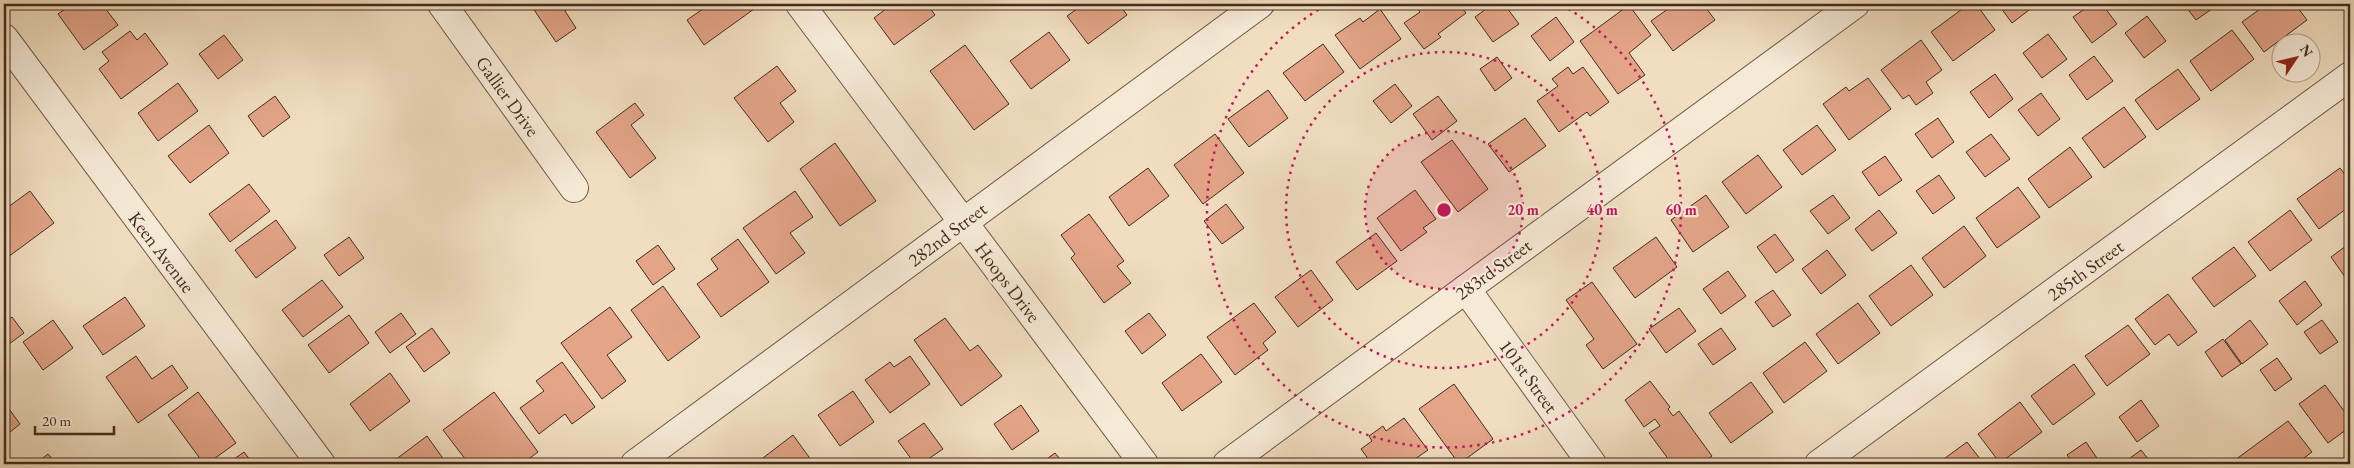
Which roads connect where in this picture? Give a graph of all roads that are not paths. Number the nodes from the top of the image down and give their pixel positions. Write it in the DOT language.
graph roads {
  1 [pos="442,4"];
  2 [pos="800,4"];
  3 [pos="1260,4"];
  4 [pos="1855,4"];
  5 [pos="4,38"];
  6 [pos="2350,76"];
  7 [pos="574,188"];
  8 [pos="963,222"];
  9 [pos="1466,289"];
  10 [pos="321,464"];
  11 [pos="635,464"];
  12 [pos="1144,464"];
  13 [pos="1227,464"];
  14 [pos="1592,464"];
  15 [pos="1819,464"];
  1 -- 7 [label="street, Gallier Drive"];
  2 -- 8 [label="street, Hoops Drive"];
  3 -- 8 [label="street, 282nd Street"];
  4 -- 9 [label="street, 283rd Street"];
  5 -- 10 [label="street, Keen Avenue"];
  6 -- 15 [label="street, 285th Street"];
  8 -- 11 [label="street, 282nd Street"];
  8 -- 12 [label="street, Hoops Drive"];
  9 -- 13 [label="street, 283rd Street"];
  9 -- 14 [label="street, 101st Street"];
}
